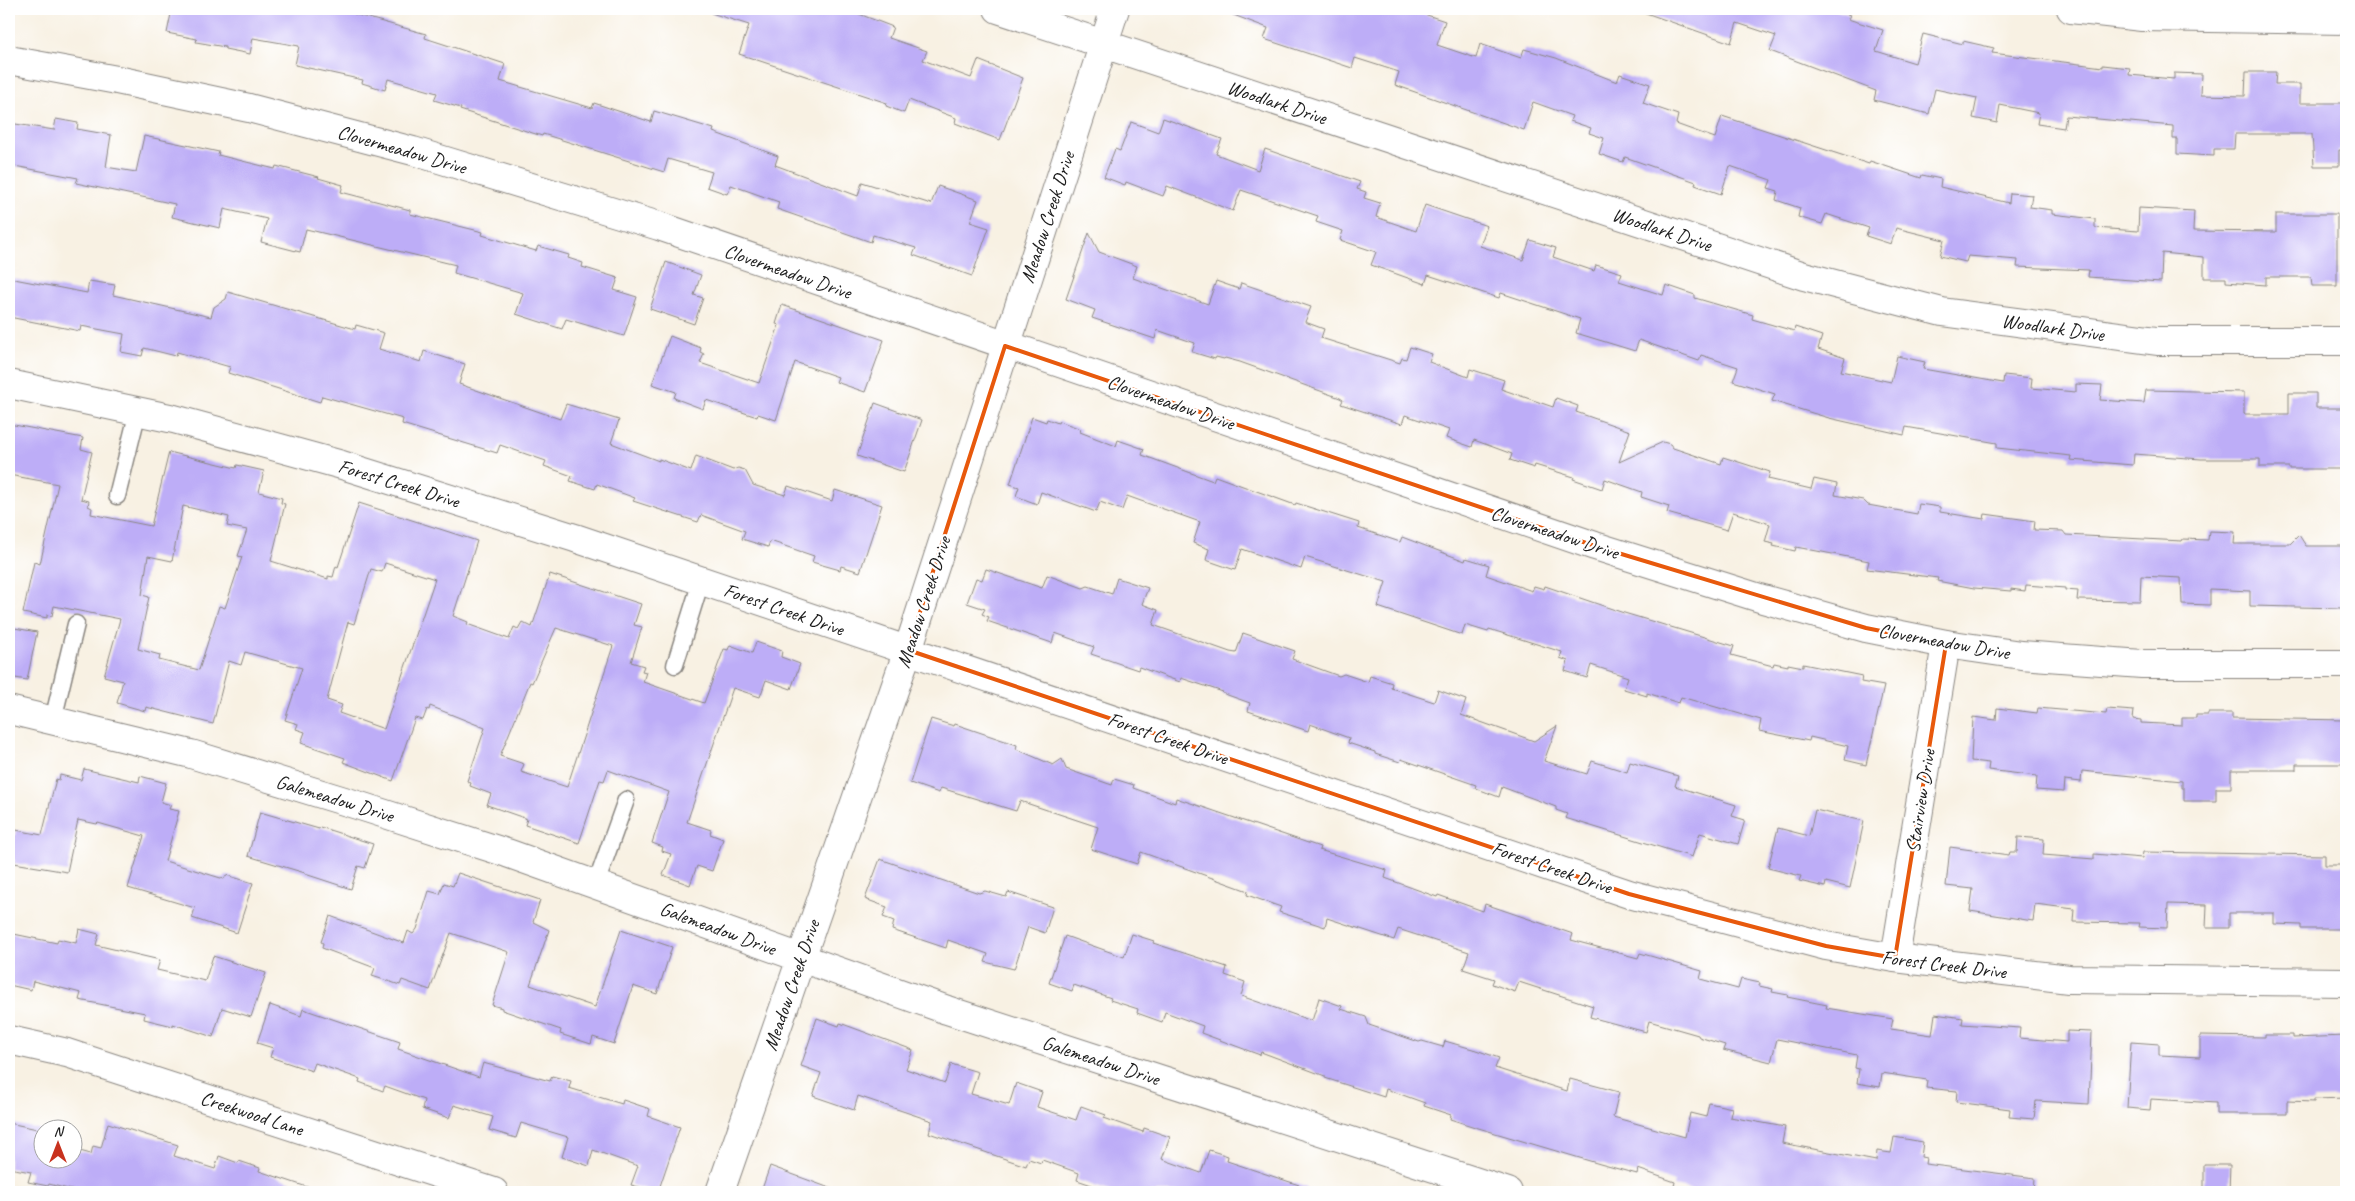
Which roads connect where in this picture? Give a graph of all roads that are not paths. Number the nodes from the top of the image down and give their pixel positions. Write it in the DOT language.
graph roads {
  1 [pos="998,9"];
  2 [pos="1115,9"];
  3 [pos="2071,9"];
  4 [pos="2346,20"];
  5 [pos="1103,44"];
  6 [pos="9,60"];
  7 [pos="2346,341"];
  8 [pos="1005,346"];
  9 [pos="9,384"];
  10 [pos="138,411"];
  11 [pos="117,496"];
  12 [pos="701,581"];
  13 [pos="76,624"];
  14 [pos="1946,644"];
  15 [pos="908,650"];
  16 [pos="2346,664"];
  17 [pos="675,665"];
  18 [pos="9,710"];
  19 [pos="53,720"];
  20 [pos="626,800"];
  21 [pos="596,884"];
  22 [pos="800,957"];
  23 [pos="1895,958"];
  24 [pos="2346,982"];
  25 [pos="9,1040"];
  26 [pos="494,1192"];
  27 [pos="720,1192"];
  28 [pos="1508,1192"];
  1 -- 5 [label="street, Woodlark Drive"];
  2 -- 5 [label="street, Meadow Creek Drive"];
  3 -- 4 [label="street"];
  5 -- 7 [label="street, Woodlark Drive"];
  5 -- 8 [label="street, Meadow Creek Drive"];
  6 -- 8 [label="street, Clovermeadow Drive"];
  8 -- 14 [label="street, Clovermeadow Drive"];
  8 -- 15 [label="street, Meadow Creek Drive"];
  9 -- 10 [label="street, Forest Creek Drive"];
  10 -- 11 [label="lane"];
  10 -- 12 [label="street, Forest Creek Drive"];
  12 -- 15 [label="street, Forest Creek Drive"];
  12 -- 17 [label="lane"];
  13 -- 19 [label="lane"];
  14 -- 16 [label="street, Clovermeadow Drive"];
  14 -- 23 [label="street, Stairview Drive"];
  15 -- 22 [label="street, Meadow Creek Drive"];
  15 -- 23 [label="street, Forest Creek Drive"];
  18 -- 19 [label="street, Galemeadow Drive"];
  19 -- 21 [label="street, Galemeadow Drive"];
  20 -- 21 [label="lane"];
  21 -- 22 [label="street, Galemeadow Drive"];
  22 -- 27 [label="street, Meadow Creek Drive"];
  22 -- 28 [label="street, Galemeadow Drive"];
  23 -- 24 [label="street, Forest Creek Drive"];
  25 -- 26 [label="street, Creekwood Lane"];
}
